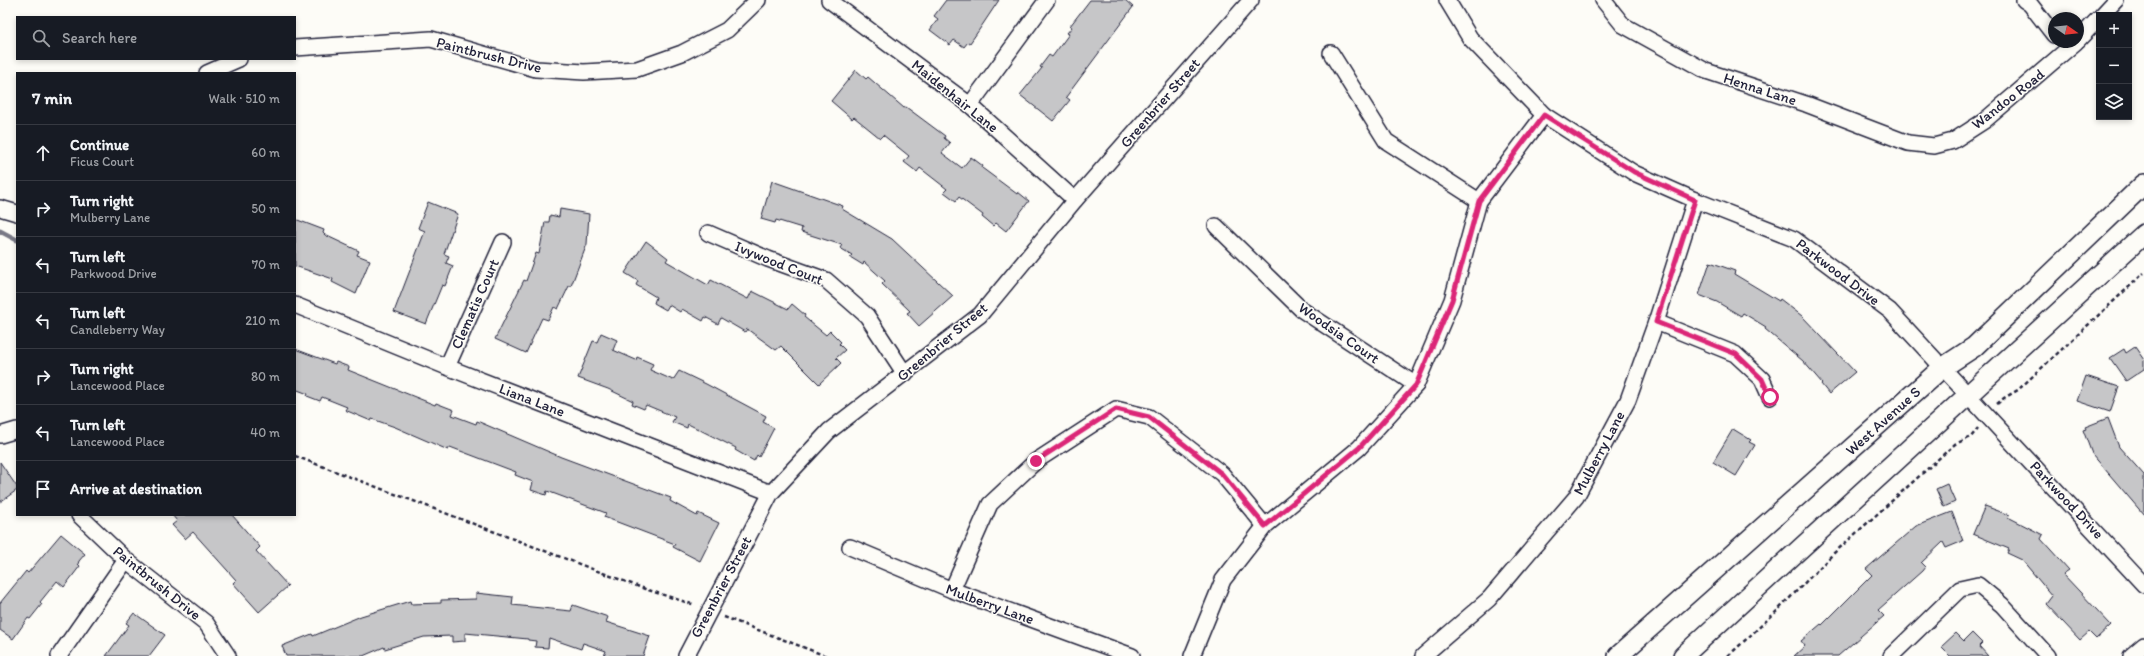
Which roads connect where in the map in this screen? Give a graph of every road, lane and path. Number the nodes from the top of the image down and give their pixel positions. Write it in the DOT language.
graph roads {
  1 [pos="758,0"];
  2 [pos="829,0"];
  3 [pos="1047,0"];
  4 [pos="1251,0"];
  5 [pos="1447,0"];
  6 [pos="1603,0"];
  7 [pos="2024,0"];
  8 [pos="2116,0"];
  9 [pos="2105,12"];
  10 [pos="2096,21"];
  11 [pos="2048,27"];
  12 [pos="2084,31"];
  13 [pos="296,48"];
  14 [pos="2066,48"];
  15 [pos="1331,53"];
  16 [pos="237,60"];
  17 [pos="208,72"];
  18 [pos="970,105"];
  19 [pos="1544,115"];
  20 [pos="1934,146"];
  21 [pos="2144,184"];
  22 [pos="1075,200"];
  23 [pos="1695,200"];
  24 [pos="1479,201"];
  25 [pos="0,208"];
  26 [pos="16,214"];
  27 [pos="1216,226"];
  28 [pos="708,233"];
  29 [pos="2144,234"];
  30 [pos="503,242"];
  31 [pos="2144,273"];
  32 [pos="296,305"];
  33 [pos="1656,322"];
  34 [pos="447,367"];
  35 [pos="1942,368"];
  36 [pos="905,374"];
  37 [pos="1416,385"];
  38 [pos="1969,394"];
  39 [pos="1770,397"];
  40 [pos="1987,414"];
  41 [pos="16,430"];
  42 [pos="0,435"];
  43 [pos="296,456"];
  44 [pos="771,493"];
  45 [pos="80,516"];
  46 [pos="1265,526"];
  47 [pos="850,547"];
  48 [pos="126,560"];
  49 [pos="2144,585"];
  50 [pos="952,590"];
  51 [pos="710,610"];
  52 [pos="2144,645"];
  53 [pos="59,656"];
  54 [pos="228,656"];
  55 [pos="686,656"];
  56 [pos="826,656"];
  57 [pos="1132,656"];
  58 [pos="1192,656"];
  59 [pos="1423,656"];
  60 [pos="1618,656"];
  61 [pos="1683,656"];
  62 [pos="1728,656"];
  63 [pos="1891,656"];
  64 [pos="2048,656"];
  65 [pos="2131,656"];
  1 -- 13 [label="street, Paintbrush Drive"];
  2 -- 18 [label="street, Maidenhair Lane"];
  3 -- 18 [label="street"];
  4 -- 22 [label="street, Greenbrier Street"];
  5 -- 19 [label="street, Parkwood Drive"];
  6 -- 20 [label="street, Henna Lane"];
  7 -- 11 [label="street"];
  8 -- 9 [label="street"];
  10 -- 12 [label="street, Wandoo Road"];
  14 -- 20 [label="street, Wandoo Road"];
  15 -- 24 [label="street"];
  16 -- 17 [label="street"];
  18 -- 22 [label="street, Maidenhair Lane"];
  19 -- 23 [label="street, Parkwood Drive"];
  19 -- 24 [label="street"];
  21 -- 35 [label="street, West Avenue S"];
  22 -- 36 [label="street, Greenbrier Street"];
  23 -- 33 [label="street, Mulberry Lane"];
  23 -- 35 [label="street, Parkwood Drive"];
  24 -- 37 [label="street"];
  25 -- 26 [label="street"];
  27 -- 37 [label="street, Woodsia Court"];
  28 -- 36 [label="street, Ivywood Court"];
  29 -- 38 [label="street"];
  30 -- 34 [label="street, Clematis Court"];
  31 -- 40 [label="path"];
  32 -- 34 [label="street, Liana Lane"];
  33 -- 39 [label="street"];
  33 -- 59 [label="street, Mulberry Lane"];
  34 -- 44 [label="street, Liana Lane"];
  35 -- 38 [label="street, Parkwood Drive"];
  35 -- 60 [label="street, West Avenue S"];
  36 -- 44 [label="street, Greenbrier Street"];
  37 -- 46 [label="street"];
  38 -- 40 [label="street, Parkwood Drive"];
  38 -- 61 [label="street"];
  40 -- 49 [label="street, Parkwood Drive"];
  40 -- 62 [label="path"];
  41 -- 42 [label="street"];
  43 -- 51 [label="path"];
  44 -- 51 [label="street, Greenbrier Street"];
  45 -- 48 [label="street, Paintbrush Drive"];
  46 -- 50 [label="street"];
  46 -- 58 [label="street"];
  47 -- 50 [label="street, Mulberry Lane"];
  48 -- 53 [label="street"];
  48 -- 54 [label="street, Paintbrush Drive"];
  50 -- 57 [label="street, Mulberry Lane"];
  51 -- 55 [label="street, Greenbrier Street"];
  51 -- 56 [label="path"];
  52 -- 65 [label="street"];
  63 -- 64 [label="street"];
}
